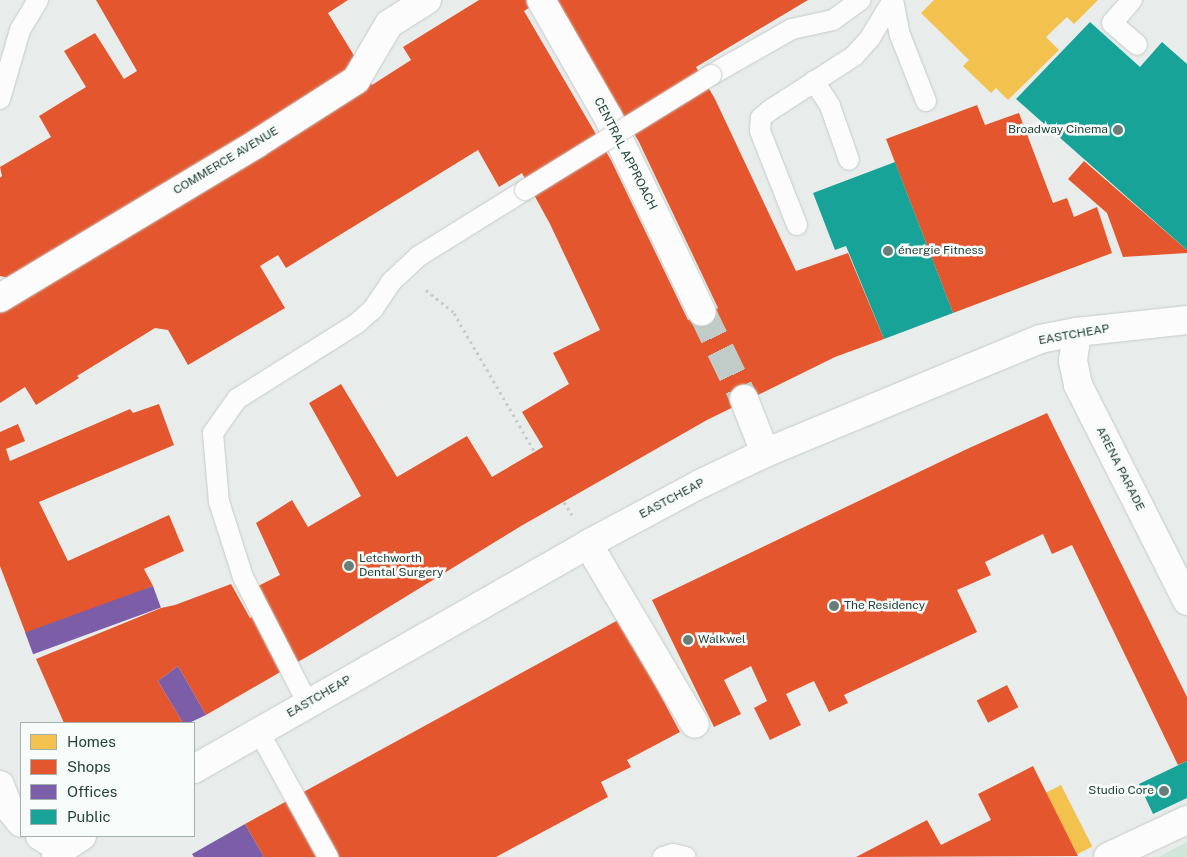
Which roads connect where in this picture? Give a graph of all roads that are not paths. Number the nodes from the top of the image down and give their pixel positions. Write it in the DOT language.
graph roads {
  1 [pos="38,0"];
  2 [pos="427,0"];
  3 [pos="541,0"];
  4 [pos="861,0"];
  5 [pos="893,0"];
  6 [pos="1132,0"];
  7 [pos="1137,45"];
  8 [pos="814,81"];
  9 [pos="0,99"];
  10 [pos="926,101"];
  11 [pos="849,160"];
  12 [pos="797,225"];
  13 [pos="0,298"];
  14 [pos="702,312"];
  15 [pos="1187,320"];
  16 [pos="1077,332"];
  17 [pos="744,400"];
  18 [pos="765,453"];
  19 [pos="588,544"];
  20 [pos="1187,601"];
  21 [pos="308,704"];
  22 [pos="695,724"];
  23 [pos="259,732"];
  24 [pos="195,768"];
  25 [pos="0,785"];
  26 [pos="1187,820"];
  27 [pos="20,822"];
  28 [pos="328,857"];
  29 [pos="663,857"];
  30 [pos="686,857"];
  31 [pos="1108,857"];
  1 -- 9 [label="lane"];
  2 -- 13 [label="street, COMMERCE AVENUE"];
  3 -- 14 [label="street, CENTRAL APPROACH"];
  4 -- 21 [label="lane, bridge"];
  5 -- 8 [label="lane"];
  5 -- 10 [label="lane"];
  6 -- 7 [label="lane"];
  8 -- 11 [label="lane"];
  8 -- 12 [label="lane"];
  15 -- 16 [label="street, EASTCHEAP"];
  16 -- 18 [label="street, EASTCHEAP"];
  16 -- 20 [label="street, ARENA PARADE"];
  17 -- 18 [label="street"];
  18 -- 19 [label="street, EASTCHEAP"];
  19 -- 21 [label="street, EASTCHEAP"];
  19 -- 22 [label="street"];
  21 -- 23 [label="street, EASTCHEAP"];
  23 -- 24 [label="street, EASTCHEAP"];
  23 -- 28 [label="lane"];
  25 -- 27 [label="street"];
  26 -- 31 [label="street"];
  29 -- 30 [label="lane"];
}
